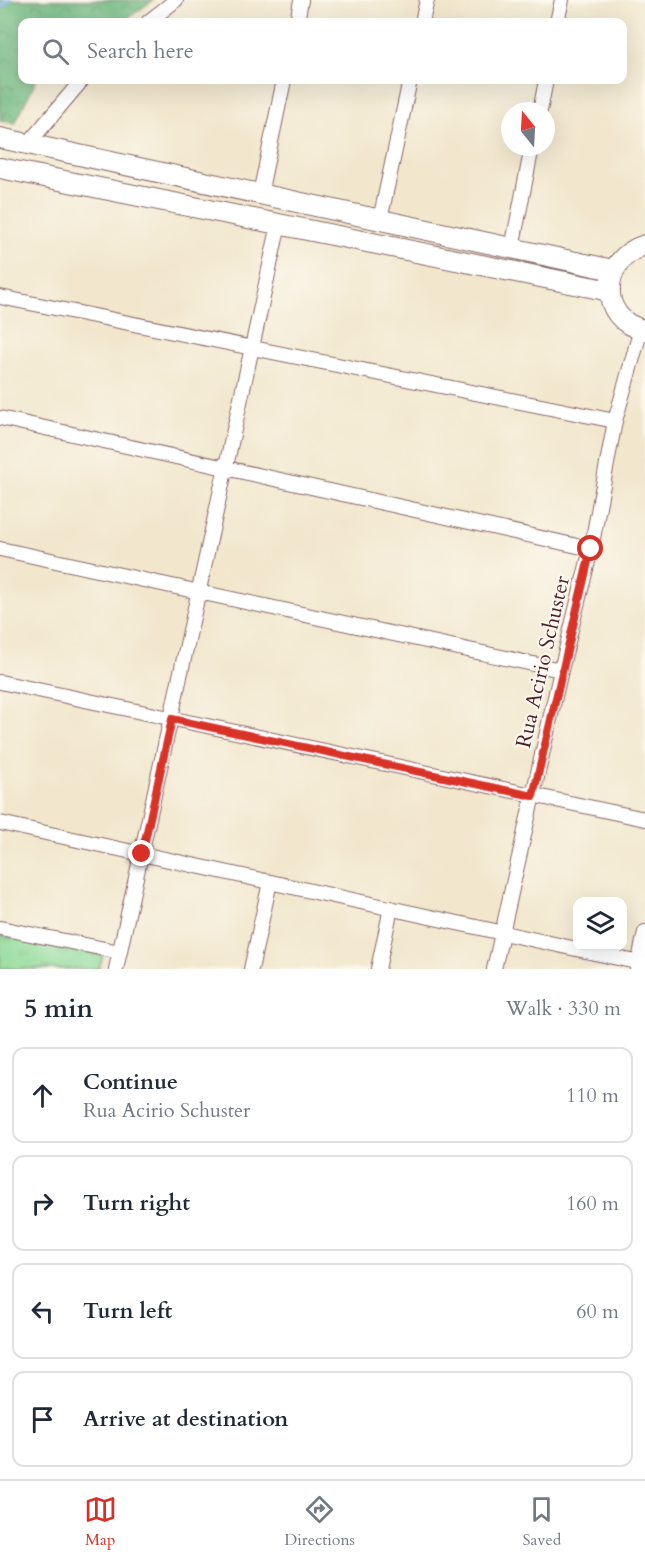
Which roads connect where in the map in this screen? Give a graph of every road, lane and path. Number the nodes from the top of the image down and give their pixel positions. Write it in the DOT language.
graph roads {
  1 [pos="176,0"];
  2 [pos="301,0"];
  3 [pos="427,0"];
  4 [pos="562,0"];
  5 [pos="153,18"];
  6 [pos="298,18"];
  7 [pos="423,18"];
  8 [pos="558,18"];
  9 [pos="79,84"];
  10 [pos="283,84"];
  11 [pos="409,84"];
  12 [pos="545,84"];
  13 [pos="542,102"];
  14 [pos="0,138"];
  15 [pos="28,144"];
  16 [pos="530,156"];
  17 [pos="0,168"];
  18 [pos="260,194"];
  19 [pos="380,220"];
  20 [pos="279,224"];
  21 [pos="645,244"];
  22 [pos="512,248"];
  23 [pos="613,270"];
  24 [pos="610,291"];
  25 [pos="0,297"];
  26 [pos="643,329"];
  27 [pos="252,348"];
  28 [pos="0,418"];
  29 [pos="615,421"];
  30 [pos="226,468"];
  31 [pos="0,549"];
  32 [pos="591,549"];
  33 [pos="199,591"];
  34 [pos="561,670"];
  35 [pos="0,682"];
  36 [pos="172,719"];
  37 [pos="533,796"];
  38 [pos="645,819"];
  39 [pos="0,823"];
  40 [pos="142,854"];
  41 [pos="270,882"];
  42 [pos="391,908"];
  43 [pos="0,928"];
  44 [pos="645,932"];
  45 [pos="502,933"];
  46 [pos="120,952"];
  47 [pos="640,965"];
  48 [pos="116,969"];
  49 [pos="251,969"];
  50 [pos="378,969"];
  51 [pos="494,969"];
  1 -- 5 [label="street"];
  2 -- 6 [label="street"];
  3 -- 7 [label="street"];
  4 -- 8 [label="street"];
  9 -- 15 [label="street"];
  10 -- 18 [label="street"];
  11 -- 19 [label="street"];
  12 -- 13 [label="street"];
  14 -- 15 [label="street"];
  15 -- 18 [label="street"];
  16 -- 22 [label="street"];
  17 -- 20 [label="street"];
  18 -- 19 [label="street"];
  19 -- 22 [label="street"];
  20 -- 24 [label="street"];
  20 -- 27 [label="street"];
  21 -- 23 [label="street"];
  22 -- 23 [label="street"];
  23 -- 24 [label="street"];
  24 -- 26 [label="street"];
  25 -- 27 [label="street"];
  26 -- 29 [label="street, Rua Acirio Schuster"];
  27 -- 29 [label="street"];
  27 -- 30 [label="street"];
  28 -- 30 [label="street"];
  29 -- 32 [label="street, Rua Acirio Schuster"];
  30 -- 32 [label="street"];
  30 -- 33 [label="street"];
  31 -- 33 [label="street"];
  32 -- 34 [label="street, Rua Acirio Schuster"];
  33 -- 34 [label="street"];
  33 -- 36 [label="street"];
  34 -- 37 [label="street, Rua Acirio Schuster"];
  35 -- 36 [label="street"];
  36 -- 37 [label="street"];
  36 -- 40 [label="street"];
  37 -- 38 [label="street"];
  37 -- 45 [label="street, Rua Acirio Schuster"];
  39 -- 40 [label="street"];
  40 -- 41 [label="street"];
  40 -- 46 [label="street"];
  41 -- 42 [label="street"];
  41 -- 49 [label="street"];
  42 -- 45 [label="street"];
  42 -- 50 [label="street"];
  43 -- 46 [label="street"];
  44 -- 47 [label="street"];
  45 -- 47 [label="street"];
  45 -- 51 [label="street, Rua Acirio Schuster"];
  46 -- 48 [label="street"];
}
